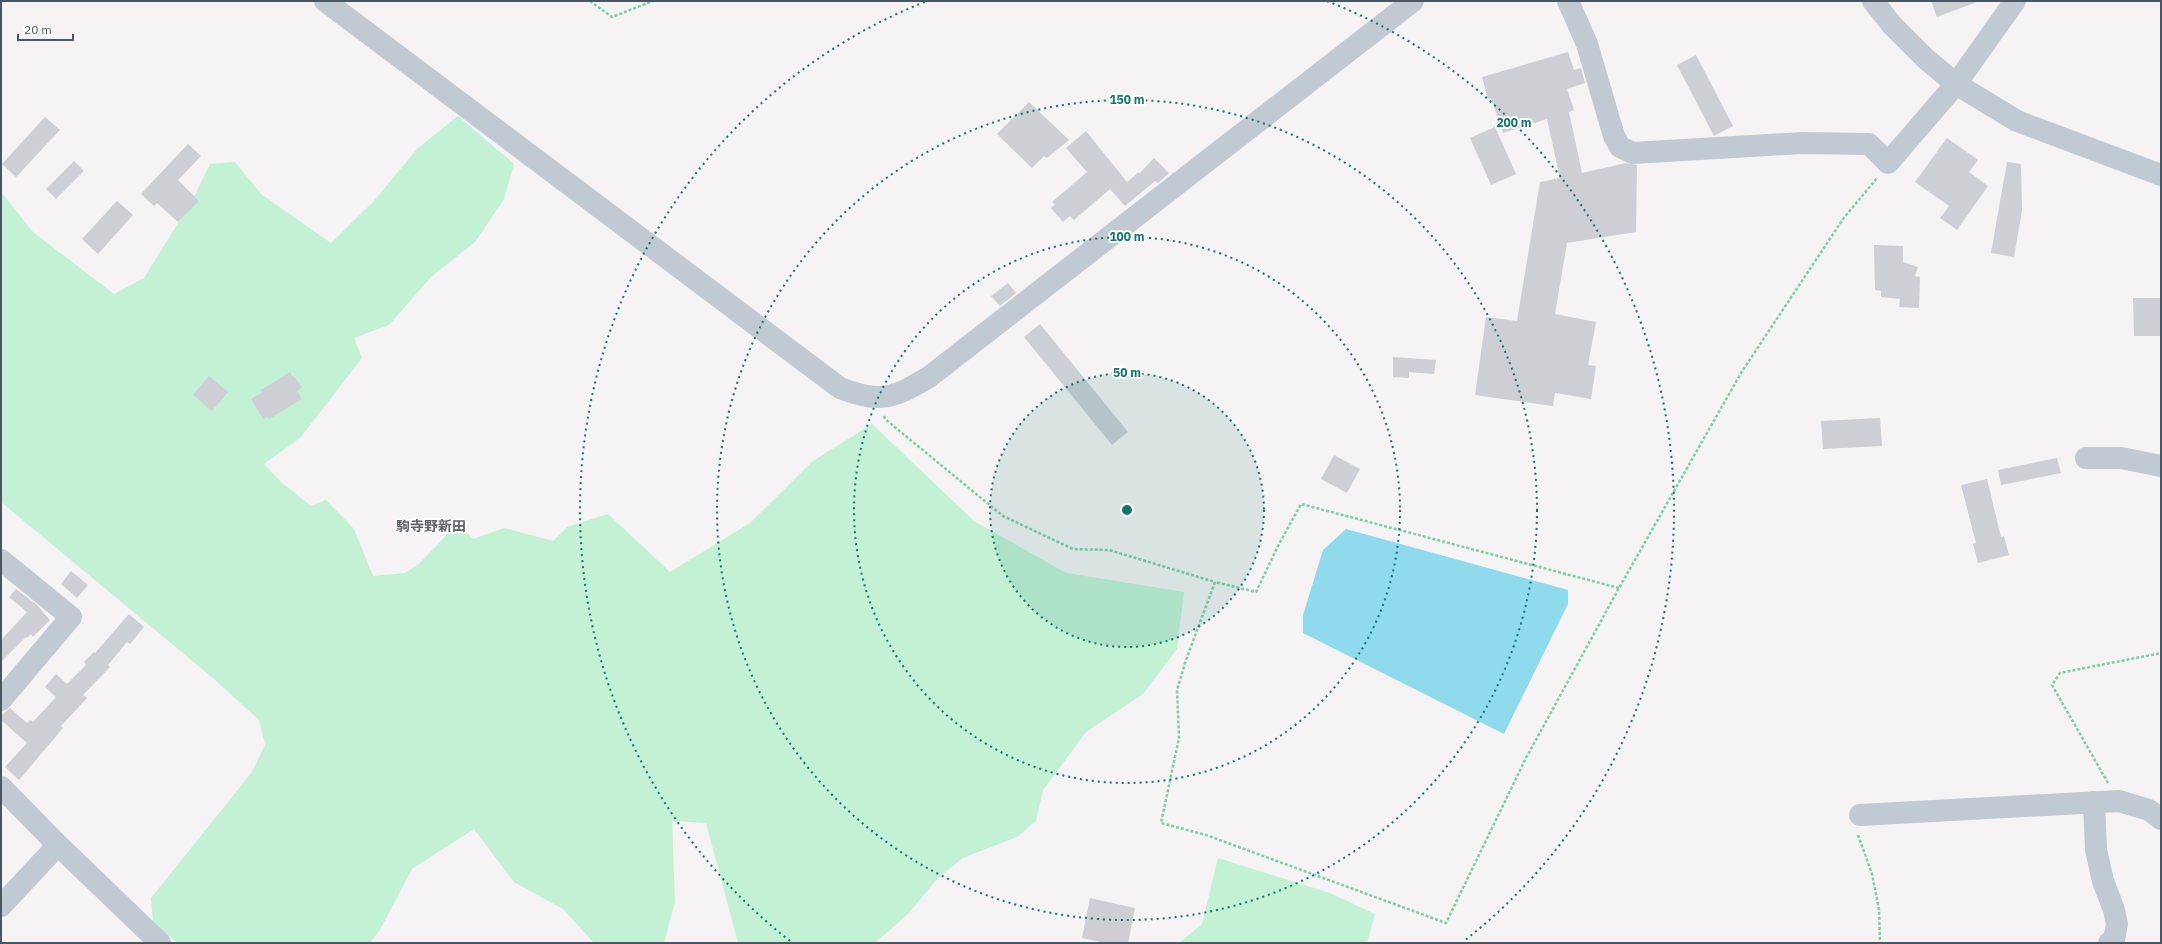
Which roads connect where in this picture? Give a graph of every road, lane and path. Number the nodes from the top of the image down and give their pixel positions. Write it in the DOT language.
graph roads {
  1 [pos="325,1"];
  2 [pos="590,1"];
  3 [pos="654,1"];
  4 [pos="1413,1"];
  5 [pos="1568,1"];
  6 [pos="1873,1"];
  7 [pos="2015,1"];
  8 [pos="1956,84"];
  9 [pos="1888,163"];
  10 [pos="2161,175"];
  11 [pos="876,397"];
  12 [pos="2086,458"];
  13 [pos="2161,466"];
  14 [pos="1,560"];
  15 [pos="1215,582"];
  16 [pos="1619,588"];
  17 [pos="2161,653"];
  18 [pos="1,700"];
  19 [pos="1,787"];
  20 [pos="2119,801"];
  21 [pos="2094,802"];
  22 [pos="1860,815"];
  23 [pos="2161,818"];
  24 [pos="58,845"];
  25 [pos="1,906"];
  26 [pos="160,943"];
  27 [pos="1880,943"];
  28 [pos="2109,943"];
  1 -- 11 [label="street"];
  2 -- 3 [label="path"];
  4 -- 11 [label="street"];
  5 -- 9 [label="street"];
  6 -- 8 [label="street"];
  7 -- 8 [label="street"];
  8 -- 9 [label="street"];
  8 -- 10 [label="street"];
  9 -- 16 [label="path"];
  11 -- 15 [label="path"];
  12 -- 13 [label="street"];
  14 -- 18 [label="street"];
  15 -- 16 [label="path"];
  15 -- 16 [label="path"];
  17 -- 20 [label="path"];
  19 -- 24 [label="street"];
  20 -- 21 [label="street"];
  20 -- 23 [label="street"];
  21 -- 22 [label="street"];
  21 -- 28 [label="street"];
  22 -- 27 [label="path"];
  24 -- 25 [label="street"];
  24 -- 26 [label="street"];
}
